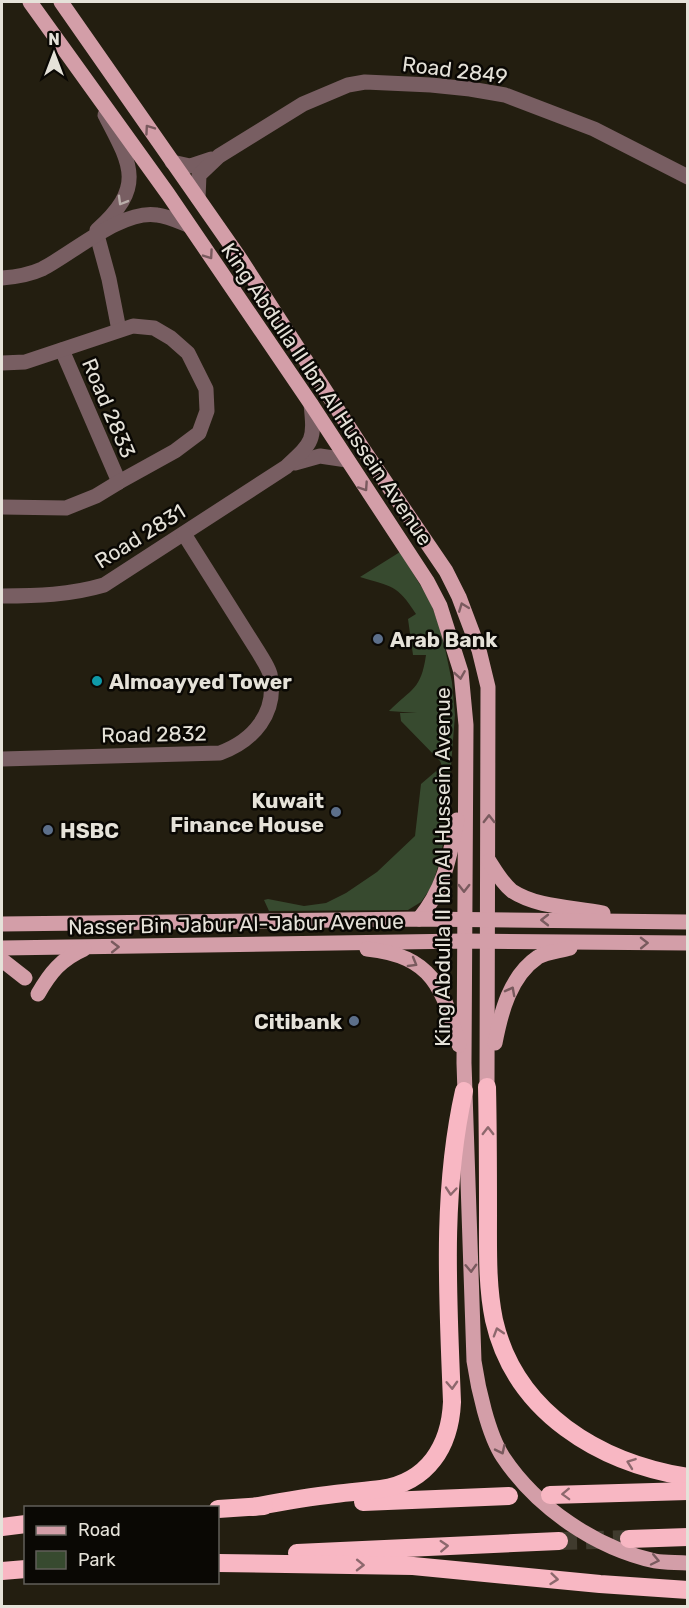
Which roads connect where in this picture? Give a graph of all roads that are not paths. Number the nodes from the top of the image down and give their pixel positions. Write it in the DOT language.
graph roads {
  1 [pos="30,2"];
  2 [pos="61,2"];
  3 [pos="92,90"];
  4 [pos="219,156"];
  5 [pos="172,162"];
  6 [pos="687,177"];
  7 [pos="198,198"];
  8 [pos="188,225"];
  9 [pos="90,239"];
  10 [pos="2,278"];
  11 [pos="119,330"];
  12 [pos="62,350"];
  13 [pos="2,363"];
  14 [pos="311,404"];
  15 [pos="347,460"];
  16 [pos="286,467"];
  17 [pos="118,482"];
  18 [pos="2,507"];
  19 [pos="184,534"];
  20 [pos="2,596"];
  21 [pos="2,759"];
  22 [pos="464,788"];
  23 [pos="489,861"];
  24 [pos="419,919"];
  25 [pos="464,919"];
  26 [pos="489,920"];
  27 [pos="648,921"];
  28 [pos="687,922"];
  29 [pos="2,924"];
  30 [pos="464,941"];
  31 [pos="489,941"];
  32 [pos="315,943"];
  33 [pos="600,943"];
  34 [pos="687,943"];
  35 [pos="2,948"];
  36 [pos="86,948"];
  37 [pos="2,960"];
  38 [pos="25,978"];
  39 [pos="38,994"];
  40 [pos="464,1063"];
  41 [pos="488,1087"];
  42 [pos="464,1091"];
  43 [pos="687,1477"];
  44 [pos="687,1491"];
  45 [pos="550,1495"];
  46 [pos="509,1496"];
  47 [pos="253,1507"];
  48 [pos="219,1509"];
  49 [pos="24,1524"];
  50 [pos="2,1526"];
  51 [pos="687,1537"];
  52 [pos="629,1539"];
  53 [pos="558,1541"];
  54 [pos="219,1558"];
  55 [pos="219,1563"];
  56 [pos="687,1563"];
  57 [pos="24,1569"];
  58 [pos="2,1571"];
  59 [pos="687,1590"];
  1 -- 3 [label="main road, King Abdulla II Ibn Al Hussein Avenue"];
  5 -- 2 [label="main road, King Abdulla II Ibn Al Hussein Avenue, one-way"];
  3 -- 8 [label="main road, King Abdulla II Ibn Al Hussein Avenue"];
  3 -- 9 [label="street, one-way"];
  4 -- 5 [label="street, Road 2849"];
  4 -- 6 [label="street, Road 2849"];
  4 -- 7 [label="street, Road 2849"];
  5 -- 7 [label="main road, King Abdulla II Ibn Al Hussein Avenue"];
  23 -- 7 [label="main road, King Abdulla II Ibn Al Hussein Avenue, one-way"];
  8 -- 9 [label="street"];
  8 -- 14 [label="main road, King Abdulla II Ibn Al Hussein Avenue, one-way"];
  9 -- 10 [label="street"];
  9 -- 11 [label="street"];
  11 -- 12 [label="street, Road 2833"];
  11 -- 17 [label="street, Road 2833"];
  12 -- 13 [label="street, Road 2833"];
  12 -- 17 [label="street, Road 2833"];
  14 -- 15 [label="main road, King Abdulla II Ibn Al Hussein Avenue"];
  14 -- 16 [label="street, Road 2831"];
  15 -- 16 [label="street, Road 2831"];
  15 -- 22 [label="main road, King Abdulla II Ibn Al Hussein Avenue, one-way"];
  16 -- 19 [label="street, Road 2831"];
  17 -- 18 [label="street, Road 2833"];
  19 -- 20 [label="street, Road 2831"];
  19 -- 21 [label="street, Road 2832"];
  22 -- 24 [label="main road"];
  22 -- 25 [label="main road, King Abdulla II Ibn Al Hussein Avenue, one-way"];
  23 -- 26 [label="main road, King Abdulla II Ibn Al Hussein Avenue"];
  23 -- 27 [label="main road"];
  24 -- 25 [label="main road, Nasser Bin Jabur Al-Jabur Avenue"];
  24 -- 29 [label="main road, Nasser Bin Jabur Al-Jabur Avenue"];
  25 -- 26 [label="main road, Nasser Bin Jabur Al-Jabur Avenue"];
  25 -- 30 [label="main road, King Abdulla II Ibn Al Hussein Avenue"];
  27 -- 26 [label="main road, Nasser Bin Jabur Al-Jabur Avenue, one-way"];
  26 -- 31 [label="main road, King Abdulla II Ibn Al Hussein Avenue"];
  27 -- 28 [label="main road, Nasser Bin Jabur Al-Jabur Avenue"];
  30 -- 31 [label="main road, Nasser Bin Jabur Al-Jabur Avenue"];
  30 -- 32 [label="main road, Nasser Bin Jabur Al-Jabur Avenue"];
  30 -- 40 [label="main road, King Abdulla II Ibn Al Hussein Avenue"];
  31 -- 33 [label="main road, Nasser Bin Jabur Al-Jabur Avenue"];
  31 -- 41 [label="main road, King Abdulla II Ibn Al Hussein Avenue"];
  36 -- 32 [label="main road, Nasser Bin Jabur Al-Jabur Avenue, one-way"];
  32 -- 40 [label="main road, one-way"];
  33 -- 34 [label="main road, Nasser Bin Jabur Al-Jabur Avenue, one-way"];
  41 -- 33 [label="main road, one-way"];
  35 -- 36 [label="main road, Nasser Bin Jabur Al-Jabur Avenue"];
  36 -- 39 [label="main road"];
  37 -- 38 [label="main road"];
  40 -- 42 [label="main road, King Abdulla II Ibn Al Hussein Avenue"];
  43 -- 41 [label="highway, one-way"];
  42 -- 47 [label="highway, one-way"];
  42 -- 56 [label="main road, King Abdulla II Ibn Al Hussein Avenue, one-way"];
  44 -- 45 [label="highway, one-way"];
  46 -- 47 [label="highway"];
  47 -- 48 [label="highway"];
  49 -- 50 [label="highway"];
  51 -- 52 [label="highway"];
  54 -- 53 [label="highway, one-way"];
  55 -- 59 [label="highway, one-way"];
  57 -- 58 [label="highway"];
}
